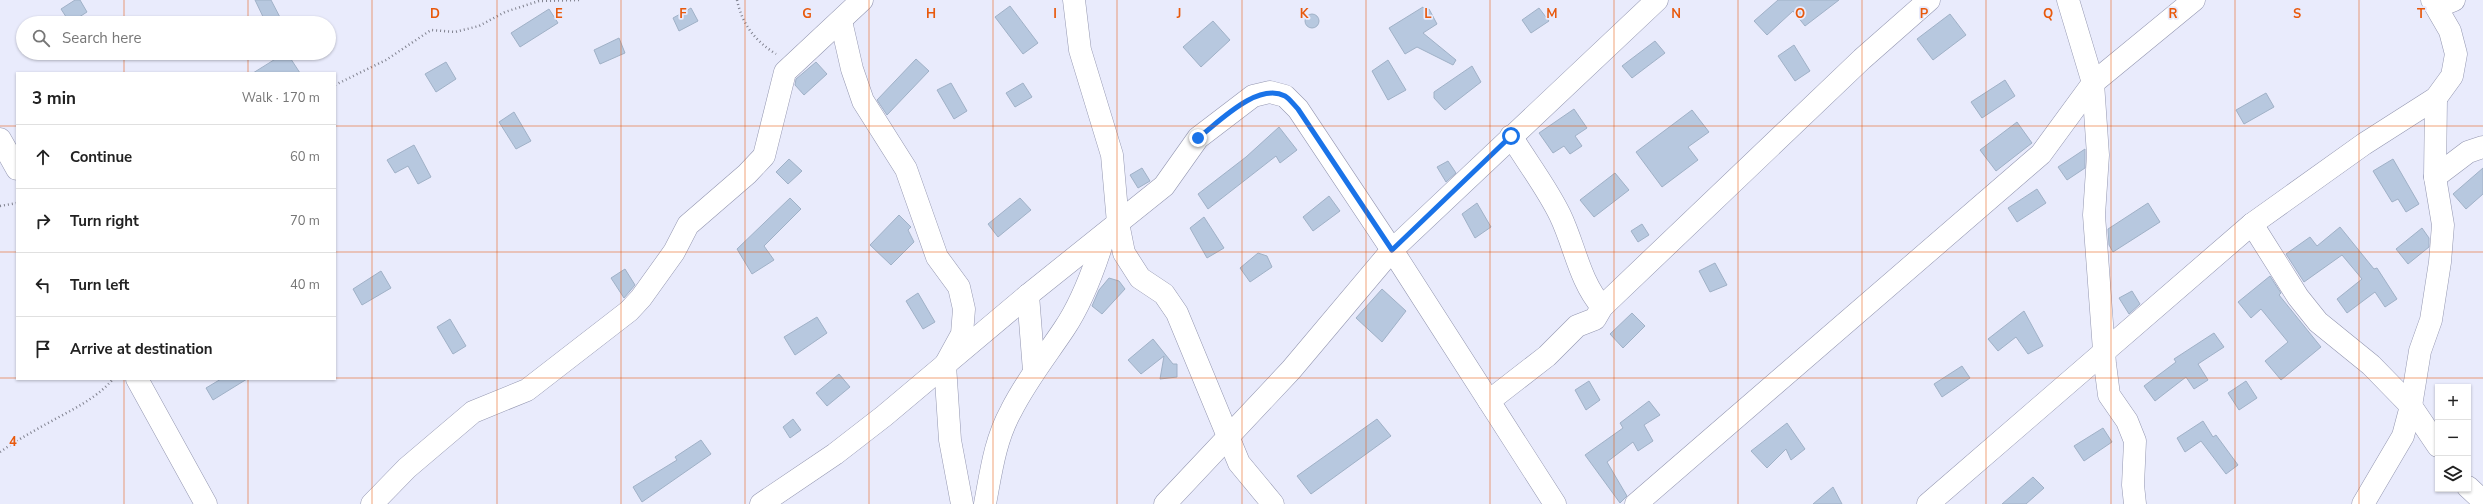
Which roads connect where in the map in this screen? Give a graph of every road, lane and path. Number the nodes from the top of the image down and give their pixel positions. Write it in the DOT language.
graph roads {
  1 [pos="580,0"];
  2 [pos="737,0"];
  3 [pos="862,0"];
  4 [pos="1074,0"];
  5 [pos="1657,0"];
  6 [pos="1929,0"];
  7 [pos="2068,0"];
  8 [pos="2194,0"];
  9 [pos="2441,2"];
  10 [pos="841,21"];
  11 [pos="796,59"];
  12 [pos="2093,82"];
  13 [pos="336,85"];
  14 [pos="2436,98"];
  15 [pos="1511,136"];
  16 [pos="0,139"];
  17 [pos="2483,147"];
  18 [pos="16,167"];
  19 [pos="2435,177"];
  20 [pos="16,203"];
  21 [pos="0,206"];
  22 [pos="2252,224"];
  23 [pos="1112,229"];
  24 [pos="1392,250"];
  25 [pos="1028,295"];
  26 [pos="1602,307"];
  27 [pos="2104,350"];
  28 [pos="945,365"];
  29 [pos="1034,371"];
  30 [pos="112,380"];
  31 [pos="138,380"];
  32 [pos="1489,401"];
  33 [pos="2411,406"];
  34 [pos="1227,439"];
  35 [pos="2435,442"];
  36 [pos="0,452"];
  37 [pos="2471,490"];
  38 [pos="2483,501"];
  39 [pos="206,504"];
  40 [pos="372,504"];
  41 [pos="762,504"];
  42 [pos="962,504"];
  43 [pos="985,504"];
  44 [pos="1165,504"];
  45 [pos="1273,504"];
  46 [pos="1555,504"];
  47 [pos="1636,504"];
  48 [pos="1928,504"];
  49 [pos="2135,504"];
  50 [pos="2363,504"];
  1 -- 13 [label="path"];
  2 -- 11 [label="path"];
  3 -- 10 [label="street"];
  4 -- 23 [label="street"];
  5 -- 15 [label="street"];
  6 -- 26 [label="street"];
  7 -- 12 [label="street"];
  8 -- 12 [label="street"];
  9 -- 14 [label="street"];
  10 -- 11 [label="street"];
  10 -- 28 [label="street"];
  11 -- 40 [label="street"];
  12 -- 27 [label="street"];
  12 -- 47 [label="street"];
  14 -- 19 [label="street"];
  14 -- 22 [label="street"];
  15 -- 24 [label="street"];
  15 -- 26 [label="street"];
  16 -- 18 [label="street"];
  17 -- 19 [label="street"];
  19 -- 33 [label="street"];
  20 -- 21 [label="path"];
  22 -- 27 [label="street"];
  22 -- 33 [label="street"];
  23 -- 24 [label="street"];
  23 -- 25 [label="street"];
  23 -- 29 [label="street"];
  23 -- 34 [label="street"];
  24 -- 32 [label="street"];
  24 -- 34 [label="street"];
  25 -- 28 [label="street"];
  25 -- 29 [label="street"];
  26 -- 32 [label="street"];
  27 -- 48 [label="street"];
  27 -- 49 [label="street"];
  28 -- 41 [label="street"];
  28 -- 42 [label="street"];
  29 -- 43 [label="street"];
  30 -- 36 [label="path"];
  31 -- 39 [label="street"];
  32 -- 46 [label="street"];
  33 -- 35 [label="street"];
  33 -- 50 [label="street"];
  34 -- 44 [label="street"];
  34 -- 45 [label="street"];
  37 -- 38 [label="street"];
}
